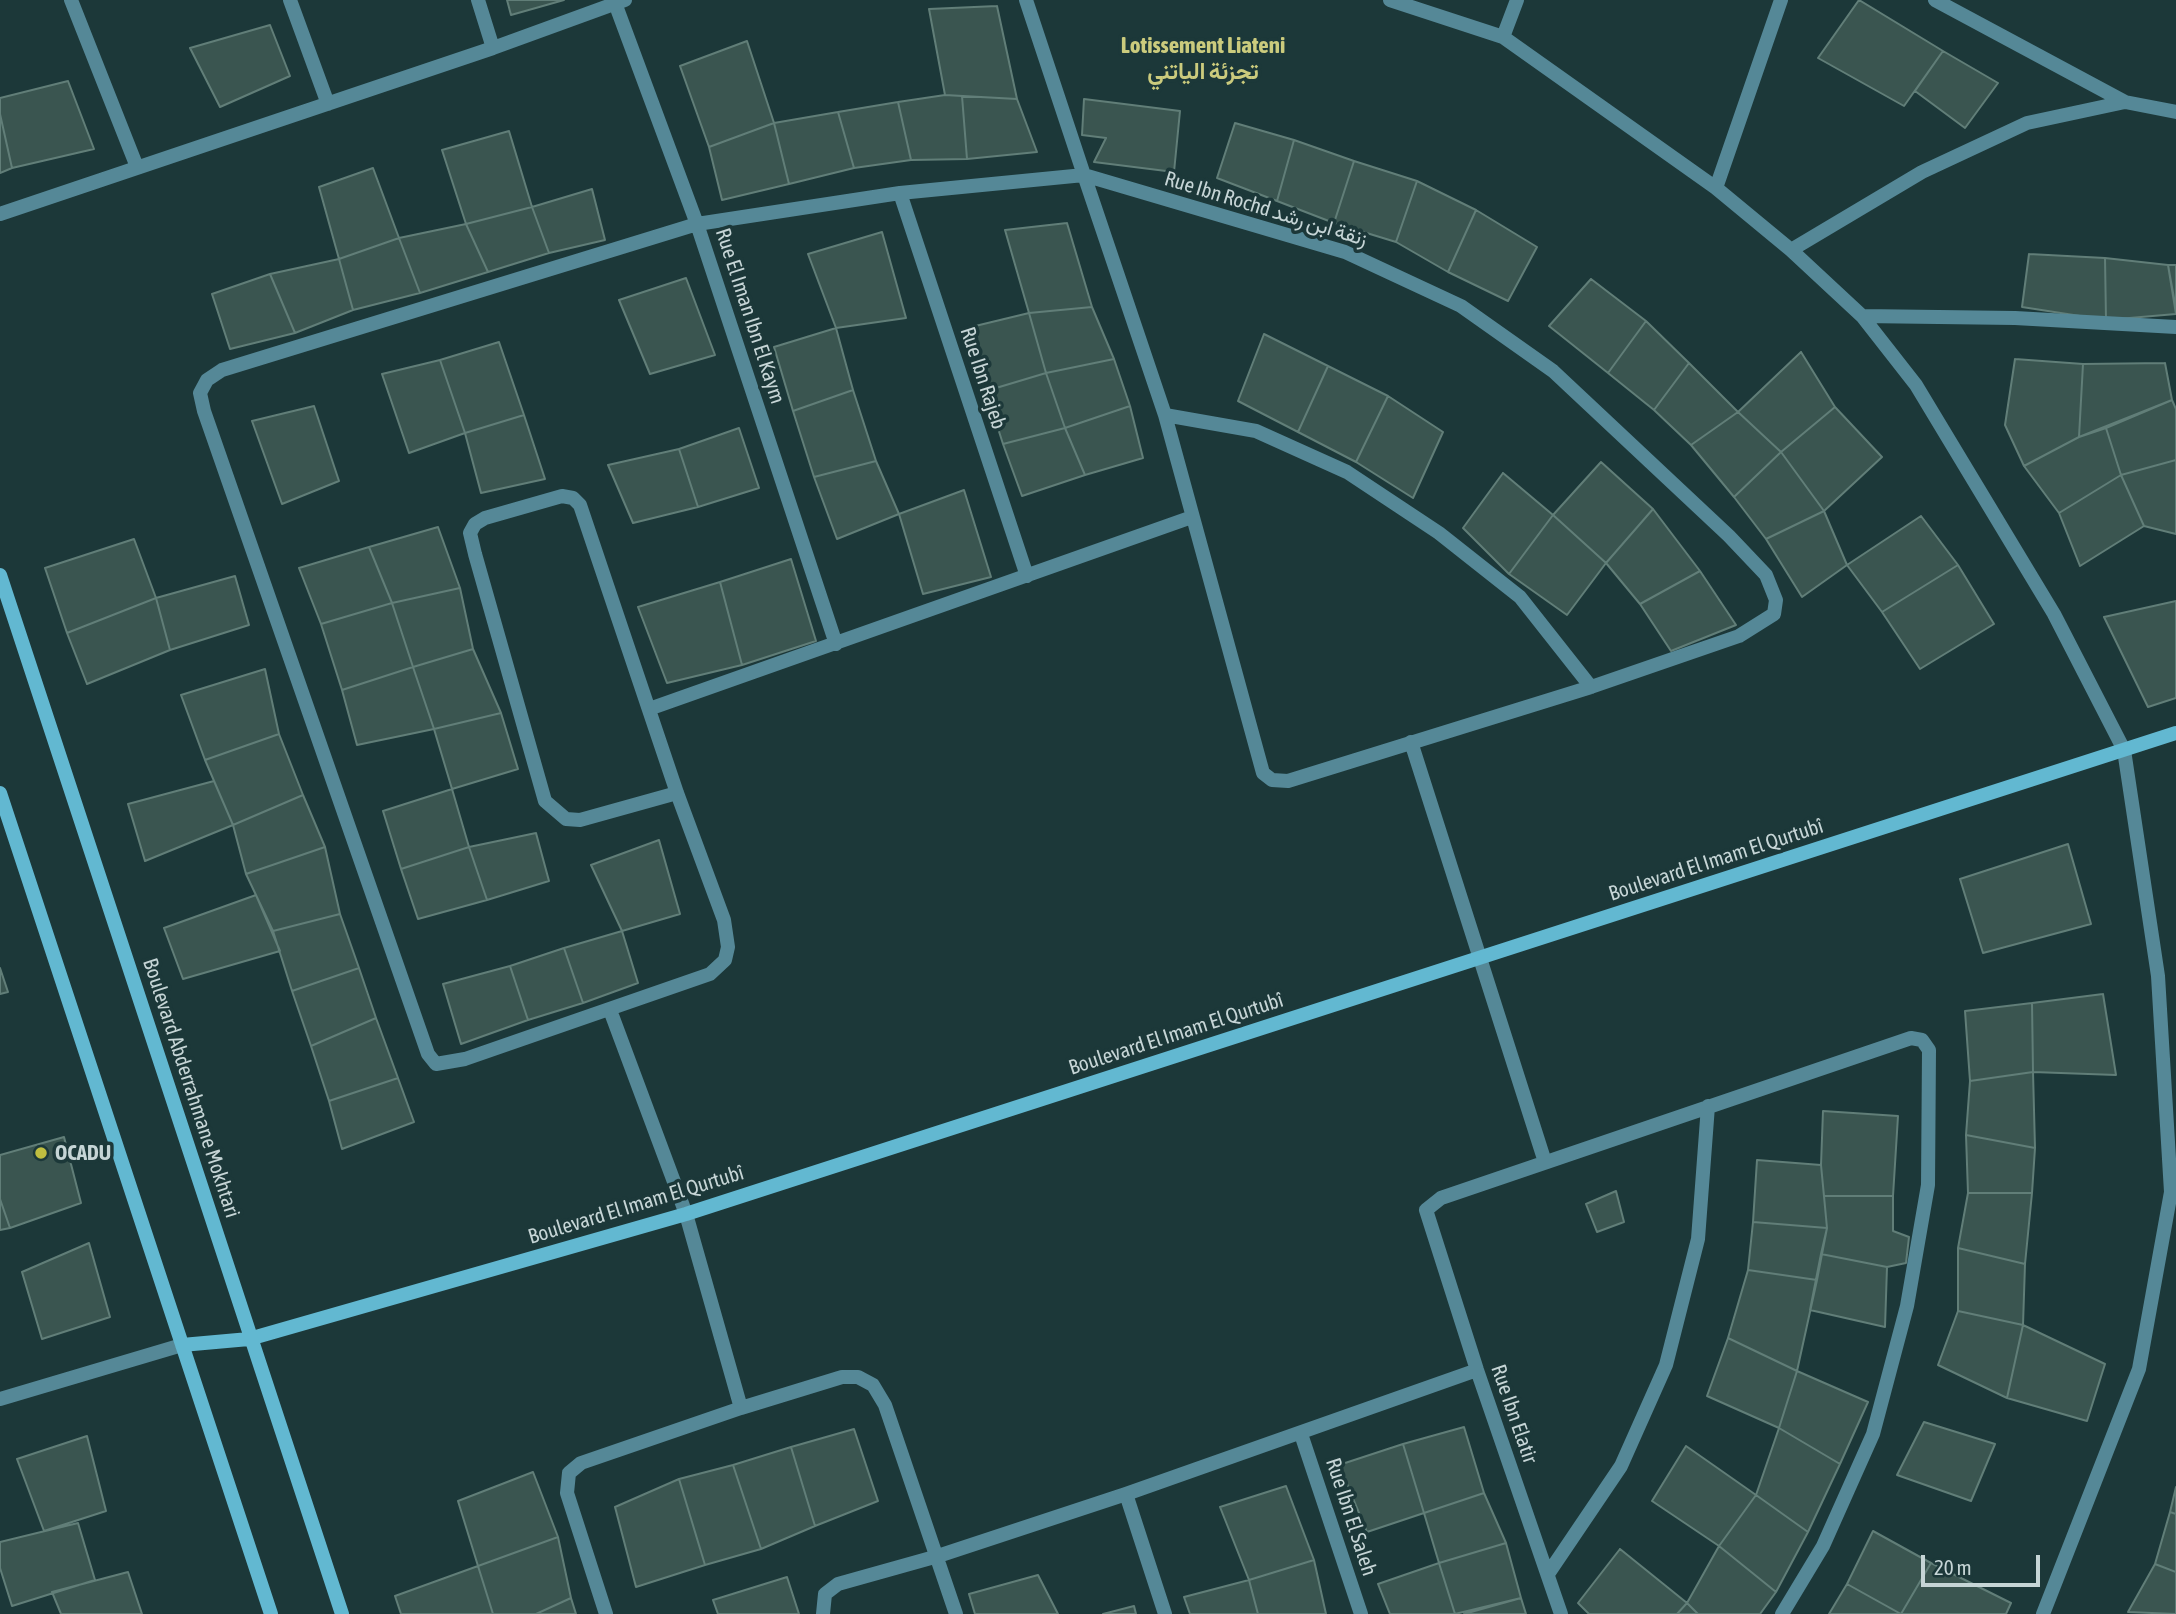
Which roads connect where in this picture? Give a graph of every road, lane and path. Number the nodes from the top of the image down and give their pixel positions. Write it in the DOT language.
graph roads {
  1 [pos="71,0"];
  2 [pos="290,0"];
  3 [pos="478,0"];
  4 [pos="1026,0"];
  5 [pos="1390,0"];
  6 [pos="1517,0"];
  7 [pos="1781,0"];
  8 [pos="1935,0"];
  9 [pos="620,2"];
  10 [pos="1503,37"];
  11 [pos="493,48"];
  12 [pos="2125,102"];
  13 [pos="328,104"];
  14 [pos="2176,112"];
  15 [pos="138,167"];
  16 [pos="1084,174"];
  17 [pos="1716,188"];
  18 [pos="900,192"];
  19 [pos="0,214"];
  20 [pos="697,224"];
  21 [pos="1791,250"];
  22 [pos="1862,316"];
  23 [pos="2176,327"];
  24 [pos="1165,415"];
  25 [pos="1192,517"];
  26 [pos="0,575"];
  27 [pos="1027,576"];
  28 [pos="836,644"];
  29 [pos="1591,687"];
  30 [pos="649,709"];
  31 [pos="2176,733"];
  32 [pos="1411,742"];
  33 [pos="2124,750"];
  34 [pos="0,793"];
  35 [pos="677,793"];
  36 [pos="1480,958"];
  37 [pos="610,1010"];
  38 [pos="1708,1106"];
  39 [pos="1545,1161"];
  40 [pos="2174,1197"];
  41 [pos="686,1214"];
  42 [pos="249,1339"];
  43 [pos="182,1345"];
  44 [pos="1477,1370"];
  45 [pos="0,1399"];
  46 [pos="741,1408"];
  47 [pos="1301,1434"];
  48 [pos="1126,1494"];
  49 [pos="938,1556"];
  50 [pos="1548,1574"];
  51 [pos="271,1614"];
  52 [pos="342,1614"];
  53 [pos="606,1614"];
  54 [pos="822,1614"];
  55 [pos="956,1614"];
  56 [pos="1165,1614"];
  57 [pos="1361,1614"];
  58 [pos="1561,1614"];
  59 [pos="1782,1614"];
  60 [pos="2043,1614"];
  1 -- 15 [label="street"];
  2 -- 13 [label="street"];
  3 -- 11 [label="street"];
  4 -- 16 [label="street"];
  5 -- 10 [label="street"];
  6 -- 10 [label="street"];
  7 -- 17 [label="street"];
  8 -- 12 [label="street"];
  9 -- 11 [label="street"];
  9 -- 20 [label="street, Rue El Iman Ibn El Kaym"];
  10 -- 17 [label="street"];
  11 -- 13 [label="street"];
  12 -- 14 [label="street"];
  12 -- 21 [label="street"];
  13 -- 15 [label="street"];
  15 -- 19 [label="street"];
  16 -- 18 [label="street, Rue Ibn Rochd زنقة ابن رشد"];
  16 -- 24 [label="street"];
  16 -- 29 [label="street, Rue Ibn Rochd زنقة ابن رشد"];
  17 -- 21 [label="street"];
  18 -- 20 [label="street, Rue Ibn Rochd زنقة ابن رشد"];
  18 -- 27 [label="street, Rue Ibn Rajeb"];
  20 -- 28 [label="street, Rue El Iman Ibn El Kaym"];
  20 -- 37 [label="street, Rue Ibn Rochd زنقة ابن رشد"];
  21 -- 22 [label="street"];
  22 -- 23 [label="street"];
  22 -- 33 [label="street"];
  24 -- 25 [label="street"];
  24 -- 29 [label="street"];
  25 -- 27 [label="street"];
  25 -- 32 [label="street"];
  26 -- 42 [label="street, Boulevard Abderrahmane Mokhtari"];
  27 -- 28 [label="street"];
  28 -- 30 [label="street"];
  29 -- 32 [label="street"];
  30 -- 35 [label="street"];
  30 -- 35 [label="street"];
  31 -- 33 [label="street, Boulevard El Imam El Qurtubî"];
  32 -- 36 [label="street"];
  33 -- 36 [label="street, Boulevard El Imam El Qurtubî"];
  33 -- 40 [label="street"];
  34 -- 43 [label="street"];
  35 -- 37 [label="street"];
  36 -- 39 [label="street"];
  36 -- 41 [label="street, Boulevard El Imam El Qurtubî"];
  37 -- 41 [label="street"];
  38 -- 39 [label="street"];
  38 -- 50 [label="street"];
  38 -- 59 [label="street"];
  39 -- 44 [label="street, Rue Ibn Elatir"];
  40 -- 60 [label="street"];
  41 -- 42 [label="street, Boulevard El Imam El Qurtubî"];
  41 -- 46 [label="street"];
  42 -- 43 [label="street, Boulevard El Imam El Qurtubî"];
  42 -- 52 [label="street, Boulevard Abderrahmane Mokhtari"];
  43 -- 45 [label="street"];
  43 -- 51 [label="street"];
  44 -- 47 [label="street"];
  44 -- 50 [label="street, Rue Ibn Elatir"];
  46 -- 49 [label="street"];
  46 -- 53 [label="street"];
  47 -- 48 [label="street"];
  47 -- 57 [label="street, Rue Ibn El Saleh"];
  48 -- 49 [label="street"];
  48 -- 56 [label="street"];
  49 -- 54 [label="street"];
  49 -- 55 [label="street"];
  50 -- 58 [label="street, Rue Ibn Elatir"];
}
